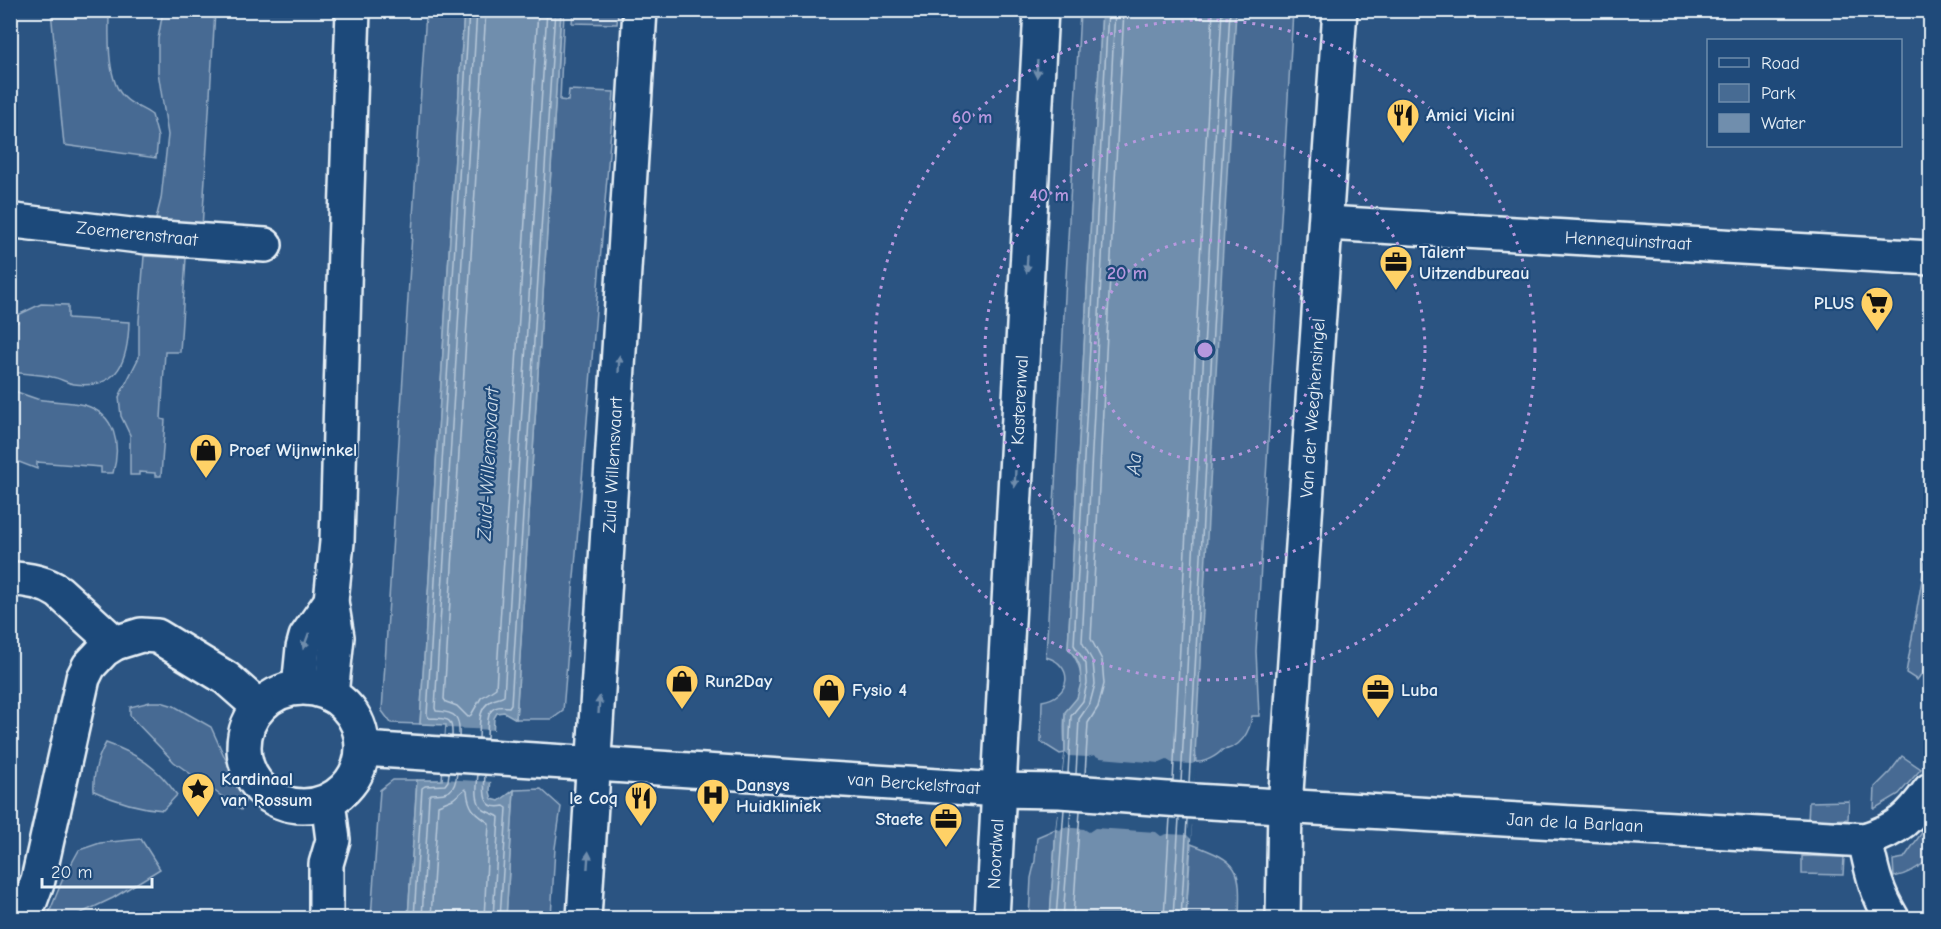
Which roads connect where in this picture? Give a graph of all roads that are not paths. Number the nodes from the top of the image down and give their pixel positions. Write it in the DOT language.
graph roads {
  1 [pos="353,10"];
  2 [pos="640,10"];
  3 [pos="1041,10"];
  4 [pos="1340,10"];
  5 [pos="12,218"];
  6 [pos="1326,223"];
  7 [pos="265,244"];
  8 [pos="1930,258"];
  9 [pos="10,579"];
  10 [pos="331,601"];
  11 [pos="116,643"];
  12 [pos="299,688"];
  13 [pos="331,695"];
  14 [pos="259,707"];
  15 [pos="363,749"];
  16 [pos="595,764"];
  17 [pos="1000,790"];
  18 [pos="1930,790"];
  19 [pos="316,804"];
  20 [pos="1285,806"];
  21 [pos="1865,840"];
  22 [pos="24,918"];
  23 [pos="326,918"];
  24 [pos="584,918"];
  25 [pos="992,918"];
  26 [pos="1283,918"];
  27 [pos="1892,918"];
  1 -- 10 [label="street"];
  16 -- 2 [label="street, Zuid Willemsvaart, one-way"];
  3 -- 17 [label="street, Kasterenwal, one-way"];
  4 -- 6 [label="street, Van der Weeghensingel"];
  5 -- 7 [label="street, Zoemerenstraat"];
  6 -- 8 [label="street, Hennequinstraat"];
  6 -- 20 [label="street, Van der Weeghensingel"];
  9 -- 11 [label="street"];
  10 -- 12 [label="street, one-way"];
  10 -- 13 [label="street"];
  11 -- 14 [label="street"];
  11 -- 22 [label="street"];
  12 -- 13 [label="street"];
  12 -- 14 [label="street"];
  13 -- 15 [label="street"];
  14 -- 19 [label="street"];
  15 -- 16 [label="street, van Berckelstraat"];
  15 -- 19 [label="street"];
  16 -- 17 [label="street, van Berckelstraat"];
  24 -- 16 [label="street, Zuid Willemsvaart, one-way"];
  17 -- 20 [label="street, van Berckelstraat"];
  17 -- 25 [label="street, Noordwal"];
  18 -- 21 [label="street"];
  19 -- 23 [label="street"];
  20 -- 21 [label="street, Jan de la Barlaan"];
  20 -- 26 [label="street, Van der Weeghensingel"];
  21 -- 27 [label="street"];
}
